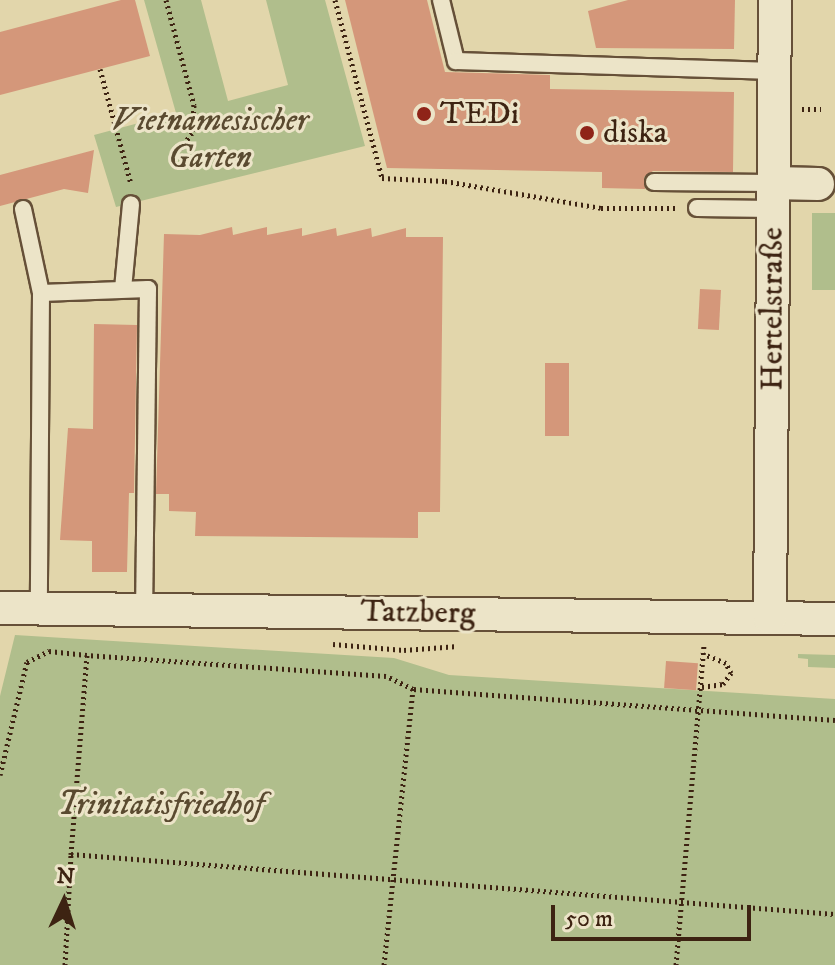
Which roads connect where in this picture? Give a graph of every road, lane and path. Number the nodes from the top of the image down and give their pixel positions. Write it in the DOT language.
graph roads {
  1 [pos="166,0"];
  2 [pos="335,0"];
  3 [pos="441,0"];
  4 [pos="775,0"];
  5 [pos="100,69"];
  6 [pos="774,71"];
  7 [pos="803,109"];
  8 [pos="821,109"];
  9 [pos="176,154"];
  10 [pos="654,182"];
  11 [pos="827,184"];
  12 [pos="773,196"];
  13 [pos="131,204"];
  14 [pos="697,208"];
  15 [pos="23,209"];
  16 [pos="123,289"];
  17 [pos="41,293"];
  18 [pos="0,608"];
  19 [pos="39,609"];
  20 [pos="144,610"];
  21 [pos="770,618"];
  22 [pos="835,619"];
  23 [pos="87,655"];
  24 [pos="702,687"];
  25 [pos="413,689"];
  26 [pos="700,710"];
  27 [pos="835,720"];
  28 [pos="0,775"];
  29 [pos="71,854"];
  30 [pos="392,878"];
  31 [pos="682,901"];
  32 [pos="835,914"];
  33 [pos="65,965"];
  34 [pos="384,965"];
  35 [pos="676,965"];
  1 -- 9 [label="path"];
  2 -- 14 [label="path"];
  3 -- 6 [label="lane"];
  4 -- 6 [label="street, Hertelstraße"];
  5 -- 13 [label="path"];
  6 -- 12 [label="street, Hertelstraße"];
  7 -- 8 [label="path"];
  10 -- 12 [label="lane"];
  11 -- 12 [label="street"];
  12 -- 14 [label="lane"];
  12 -- 21 [label="street, Hertelstraße"];
  13 -- 16 [label="lane"];
  15 -- 17 [label="lane"];
  16 -- 17 [label="lane"];
  16 -- 20 [label="lane"];
  17 -- 19 [label="lane"];
  18 -- 19 [label="street, Tatzberg"];
  19 -- 20 [label="street, Tatzberg"];
  20 -- 21 [label="street, Tatzberg"];
  21 -- 22 [label="street, Tatzberg"];
  23 -- 25 [label="path"];
  23 -- 28 [label="path"];
  23 -- 29 [label="path"];
  24 -- 24 [label="path"];
  24 -- 26 [label="path"];
  25 -- 26 [label="path"];
  25 -- 30 [label="path"];
  26 -- 27 [label="path"];
  26 -- 31 [label="path"];
  29 -- 30 [label="path"];
  29 -- 33 [label="path"];
  30 -- 31 [label="path"];
  30 -- 34 [label="path"];
  31 -- 32 [label="path"];
  31 -- 35 [label="path"];
}
